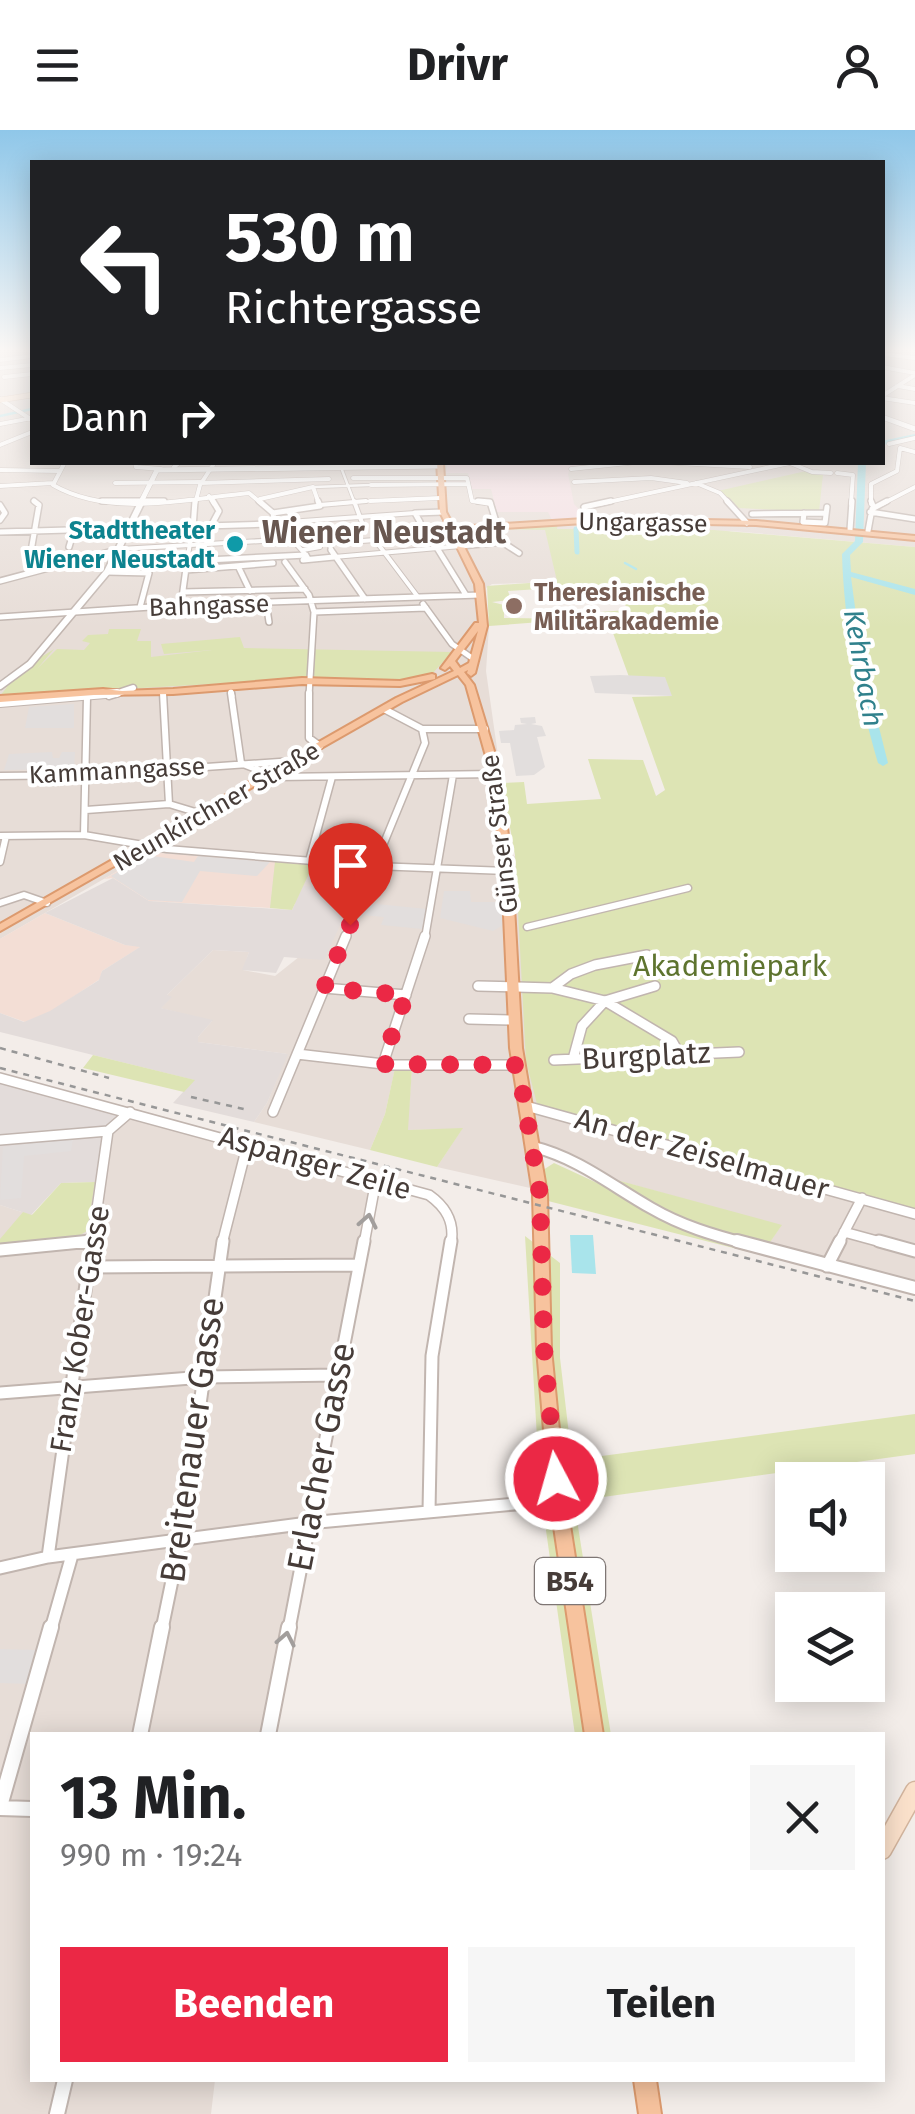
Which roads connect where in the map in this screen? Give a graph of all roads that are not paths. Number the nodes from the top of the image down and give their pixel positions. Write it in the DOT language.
graph roads {
  1 [pos="895,443"];
  2 [pos="889,444"];
  3 [pos="915,452"];
  4 [pos="63,465"];
  5 [pos="136,465"];
  6 [pos="173,465"];
  7 [pos="213,465"];
  8 [pos="392,465"];
  9 [pos="440,465"];
  10 [pos="601,465"];
  11 [pos="712,465"];
  12 [pos="766,465"];
  13 [pos="779,465"];
  14 [pos="798,465"];
  15 [pos="255,466"];
  16 [pos="289,466"];
  17 [pos="345,466"];
  18 [pos="161,468"];
  19 [pos="762,468"];
  20 [pos="571,469"];
  21 [pos="0,470"];
  22 [pos="60,471"];
  23 [pos="343,478"];
  24 [pos="353,478"];
  25 [pos="329,479"];
  26 [pos="440,481"];
  27 [pos="115,482"];
  28 [pos="150,482"];
  29 [pos="574,482"];
  30 [pos="53,483"];
  31 [pos="200,483"];
  32 [pos="692,483"];
  33 [pos="346,485"];
  34 [pos="371,485"];
  35 [pos="0,486"];
  36 [pos="915,486"];
  37 [pos="313,487"];
  38 [pos="210,496"];
  39 [pos="196,497"];
  40 [pos="440,498"];
  41 [pos="144,500"];
  42 [pos="263,501"];
  43 [pos="34,502"];
  44 [pos="370,502"];
  45 [pos="352,503"];
  46 [pos="0,505"];
  47 [pos="320,505"];
  48 [pos="872,510"];
  49 [pos="287,511"];
  50 [pos="444,512"];
  51 [pos="273,513"];
  52 [pos="415,513"];
  53 [pos="800,513"];
  54 [pos="752,514"];
  55 [pos="219,516"];
  56 [pos="193,517"];
  57 [pos="359,517"];
  58 [pos="915,519"];
  59 [pos="0,520"];
  60 [pos="593,520"];
  61 [pos="296,522"];
  62 [pos="420,522"];
  63 [pos="276,523"];
  64 [pos="747,523"];
  65 [pos="797,523"];
  66 [pos="495,525"];
  67 [pos="211,526"];
  68 [pos="174,528"];
  69 [pos="132,529"];
  70 [pos="193,529"];
  71 [pos="452,529"];
  72 [pos="74,530"];
  73 [pos="859,530"];
  74 [pos="34,531"];
  75 [pos="0,532"];
  76 [pos="421,534"];
  77 [pos="330,535"];
  78 [pos="171,536"];
  79 [pos="915,538"];
  80 [pos="294,539"];
  81 [pos="502,542"];
  82 [pos="189,544"];
  83 [pos="170,545"];
  84 [pos="461,546"];
  85 [pos="320,547"];
  86 [pos="70,548"];
  87 [pos="437,548"];
  88 [pos="120,549"];
  89 [pos="332,549"];
  90 [pos="386,552"];
  91 [pos="519,553"];
  92 [pos="306,555"];
  93 [pos="187,560"];
  94 [pos="285,562"];
  95 [pos="50,566"];
  96 [pos="238,566"];
  97 [pos="186,570"];
  98 [pos="107,572"];
  99 [pos="0,582"];
  100 [pos="305,589"];
  101 [pos="250,590"];
  102 [pos="183,592"];
  103 [pos="480,593"];
  104 [pos="466,595"];
  105 [pos="418,597"];
  106 [pos="364,599"];
  107 [pos="311,601"];
  108 [pos="266,602"];
  109 [pos="181,605"];
  110 [pos="140,607"];
  111 [pos="426,608"];
  112 [pos="74,610"];
  113 [pos="355,611"];
  114 [pos="314,612"];
  115 [pos="0,617"];
  116 [pos="269,622"];
  117 [pos="480,623"];
  118 [pos="472,661"];
  119 [pos="460,662"];
  120 [pos="2,681"];
  121 [pos="311,681"];
  122 [pos="421,684"];
  123 [pos="133,688"];
  124 [pos="180,690"];
  125 [pos="231,692"];
  126 [pos="155,693"];
  127 [pos="115,694"];
  128 [pos="91,695"];
  129 [pos="4,700"];
  130 [pos="384,708"];
  131 [pos="422,730"];
  132 [pos="485,730"];
  133 [pos="320,746"];
  134 [pos="294,761"];
  135 [pos="241,763"];
  136 [pos="166,768"];
  137 [pos="85,774"];
  138 [pos="496,774"];
  139 [pos="453,775"];
  140 [pos="0,776"];
  141 [pos="268,776"];
  142 [pos="411,776"];
  143 [pos="332,777"];
  144 [pos="168,804"];
  145 [pos="86,810"];
  146 [pos="202,814"];
  147 [pos="84,835"];
  148 [pos="3,836"];
  149 [pos="146,847"];
  150 [pos="308,861"];
  151 [pos="0,862"];
  152 [pos="374,866"];
  153 [pos="438,870"];
  154 [pos="507,871"];
  155 [pos="688,888"];
  156 [pos="0,904"];
  157 [pos="47,904"];
  158 [pos="527,926"];
  159 [pos="0,931"];
  160 [pos="647,954"];
  161 [pos="478,986"];
  162 [pos="514,986"];
  163 [pos="655,986"];
  164 [pos="324,988"];
  165 [pos="552,988"];
  166 [pos="406,995"];
  167 [pos="605,1002"];
  168 [pos="469,1020"];
  169 [pos="514,1020"];
  170 [pos="739,1052"];
  171 [pos="297,1054"];
  172 [pos="680,1055"];
  173 [pos="573,1059"];
  174 [pos="554,1060"];
  175 [pos="382,1064"];
  176 [pos="518,1065"];
  177 [pos="0,1078"];
  178 [pos="526,1106"];
  179 [pos="130,1112"];
  180 [pos="273,1112"];
  181 [pos="108,1130"];
  182 [pos="0,1140"];
  183 [pos="246,1146"];
  184 [pos="535,1155"];
  185 [pos="376,1180"];
  186 [pos="862,1198"];
  187 [pos="915,1214"];
  188 [pos="844,1232"];
  189 [pos="94,1241"];
  190 [pos="0,1250"];
  191 [pos="915,1251"];
  192 [pos="217,1263"];
  193 [pos="359,1265"];
  194 [pos="827,1266"];
  195 [pos="91,1268"];
  196 [pos="915,1288"];
  197 [pos="337,1375"];
  198 [pos="204,1377"];
  199 [pos="72,1387"];
  200 [pos="0,1393"];
  201 [pos="558,1500"];
  202 [pos="429,1511"];
  203 [pos="308,1523"];
  204 [pos="180,1540"];
  205 [pos="72,1555"];
  206 [pos="48,1557"];
  207 [pos="0,1568"];
  208 [pos="141,1732"];
  209 [pos="269,1732"];
  210 [pos="594,1732"];
  211 [pos="915,1791"];
  212 [pos="0,1807"];
  213 [pos="30,1809"];
  214 [pos="885,1845"];
  215 [pos="64,2082"];
  216 [pos="645,2082"];
  217 [pos="58,2114"];
  218 [pos="650,2114"];
  1 -- 2 [label="street"];
  3 -- 48 [label="street"];
  4 -- 22 [label="street"];
  5 -- 18 [label="street"];
  6 -- 18 [label="street"];
  7 -- 15 [label="street"];
  7 -- 31 [label="street"];
  8 -- 17 [label="street"];
  9 -- 26 [label="main road"];
  10 -- 20 [label="street"];
  11 -- 19 [label="street"];
  12 -- 19 [label="street"];
  13 -- 19 [label="street"];
  14 -- 73 [label="street"];
  15 -- 16 [label="street"];
  16 -- 17 [label="street"];
  17 -- 23 [label="street"];
  18 -- 28 [label="street"];
  19 -- 32 [label="street"];
  21 -- 22 [label="street"];
  22 -- 30 [label="street"];
  23 -- 24 [label="street"];
  23 -- 25 [label="street"];
  23 -- 33 [label="street"];
  24 -- 26 [label="street"];
  25 -- 31 [label="street"];
  26 -- 34 [label="street"];
  26 -- 40 [label="main road"];
  26 -- 66 [label="street"];
  27 -- 28 [label="street"];
  28 -- 31 [label="street"];
  28 -- 41 [label="street"];
  29 -- 32 [label="street"];
  30 -- 35 [label="street"];
  30 -- 41 [label="street"];
  31 -- 39 [label="street"];
  32 -- 60 [label="street"];
  32 -- 64 [label="street"];
  33 -- 34 [label="street"];
  33 -- 37 [label="street"];
  33 -- 45 [label="street"];
  36 -- 48 [label="street"];
  37 -- 42 [label="street"];
  37 -- 47 [label="street"];
  38 -- 39 [label="street"];
  38 -- 42 [label="street"];
  38 -- 55 [label="street"];
  39 -- 41 [label="street"];
  39 -- 56 [label="street"];
  40 -- 44 [label="street"];
  40 -- 50 [label="main road"];
  41 -- 69 [label="street"];
  42 -- 51 [label="street"];
  43 -- 74 [label="street"];
  44 -- 45 [label="street"];
  45 -- 47 [label="street"];
  45 -- 57 [label="street"];
  46 -- 59 [label="street"];
  47 -- 49 [label="street"];
  48 -- 58 [label="street"];
  48 -- 73 [label="street"];
  49 -- 51 [label="street"];
  49 -- 61 [label="street"];
  50 -- 52 [label="street"];
  50 -- 71 [label="main road"];
  51 -- 63 [label="street"];
  52 -- 57 [label="street"];
  52 -- 62 [label="street"];
  53 -- 54 [label="street, Ungargasse"];
  53 -- 65 [label="street"];
  53 -- 65 [label="street, Ungargasse"];
  55 -- 56 [label="street"];
  55 -- 67 [label="street"];
  56 -- 70 [label="street"];
  57 -- 61 [label="street"];
  57 -- 77 [label="street"];
  60 -- 64 [label="main road, Ungargasse"];
  60 -- 66 [label="main road, Ungargasse"];
  61 -- 63 [label="street"];
  61 -- 77 [label="street"];
  63 -- 67 [label="street"];
  63 -- 80 [label="street"];
  64 -- 65 [label="main road, Ungargasse"];
  65 -- 73 [label="main road, Ungargasse"];
  66 -- 71 [label="main road, Ungargasse"];
  66 -- 81 [label="street"];
  67 -- 70 [label="street"];
  68 -- 69 [label="street"];
  68 -- 70 [label="street"];
  68 -- 78 [label="street"];
  69 -- 72 [label="street"];
  69 -- 88 [label="street"];
  70 -- 82 [label="street"];
  71 -- 76 [label="street, Ungargasse"];
  71 -- 84 [label="main road"];
  72 -- 74 [label="street"];
  72 -- 86 [label="street"];
  73 -- 79 [label="main road, Ungargasse"];
  74 -- 75 [label="street"];
  74 -- 95 [label="street"];
  76 -- 87 [label="street"];
  77 -- 80 [label="street"];
  77 -- 89 [label="street"];
  78 -- 83 [label="street"];
  80 -- 82 [label="street"];
  80 -- 92 [label="street"];
  81 -- 84 [label="street"];
  81 -- 91 [label="street"];
  82 -- 83 [label="street"];
  82 -- 93 [label="street"];
  83 -- 88 [label="street"];
  84 -- 87 [label="street"];
  84 -- 103 [label="main road"];
  85 -- 92 [label="street"];
  87 -- 90 [label="street"];
  87 -- 104 [label="street"];
  88 -- 95 [label="street"];
  88 -- 98 [label="street"];
  89 -- 90 [label="street"];
  89 -- 90 [label="street"];
  89 -- 92 [label="street"];
  89 -- 106 [label="street"];
  90 -- 105 [label="street"];
  92 -- 93 [label="street"];
  92 -- 94 [label="street"];
  93 -- 97 [label="street"];
  94 -- 96 [label="street"];
  94 -- 100 [label="street"];
  95 -- 99 [label="street"];
  96 -- 97 [label="street"];
  96 -- 101 [label="street"];
  97 -- 102 [label="street"];
  98 -- 110 [label="street"];
  98 -- 112 [label="street"];
  100 -- 101 [label="street"];
  100 -- 107 [label="street"];
  101 -- 102 [label="street"];
  102 -- 109 [label="street"];
  103 -- 104 [label="street"];
  103 -- 117 [label="main road"];
  104 -- 105 [label="street, Bahngasse"];
  105 -- 106 [label="street, Bahngasse"];
  105 -- 111 [label="street"];
  106 -- 107 [label="street, Bahngasse"];
  107 -- 108 [label="street, Bahngasse"];
  107 -- 114 [label="street"];
  108 -- 109 [label="street, Bahngasse"];
  108 -- 116 [label="street"];
  109 -- 110 [label="street, Bahngasse"];
  110 -- 112 [label="street, Bahngasse"];
  111 -- 113 [label="street"];
  111 -- 119 [label="street"];
  112 -- 115 [label="street, Bahngasse"];
  112 -- 120 [label="street"];
  113 -- 114 [label="street"];
  114 -- 121 [label="street"];
  117 -- 118 [label="main road"];
  117 -- 119 [label="main road"];
  118 -- 119 [label="main road, B54"];
  118 -- 119 [label="main road, Neunkirchner Straße"];
  118 -- 119 [label="street"];
  119 -- 122 [label="main road, Neunkirchner Straße"];
  119 -- 122 [label="main road, Neunkirchner Straße"];
  119 -- 132 [label="main road, Günser Straße / B54"];
  121 -- 122 [label="main road"];
  121 -- 124 [label="main road"];
  121 -- 133 [label="street"];
  122 -- 130 [label="main road, Neunkirchner Straße"];
  123 -- 126 [label="main road"];
  123 -- 127 [label="street"];
  123 -- 128 [label="main road"];
  124 -- 126 [label="main road"];
  124 -- 126 [label="main road"];
  125 -- 135 [label="street"];
  126 -- 127 [label="main road"];
  126 -- 136 [label="street"];
  127 -- 128 [label="main road"];
  128 -- 129 [label="main road"];
  128 -- 137 [label="street"];
  130 -- 131 [label="street"];
  130 -- 133 [label="main road, Neunkirchner Straße"];
  131 -- 132 [label="street"];
  131 -- 142 [label="street"];
  132 -- 138 [label="main road, Günser Straße / B54"];
  133 -- 134 [label="main road, Neunkirchner Straße"];
  134 -- 135 [label="street, Kammanngasse"];
  134 -- 141 [label="main road, Neunkirchner Straße"];
  135 -- 136 [label="street, Kammanngasse"];
  135 -- 141 [label="street"];
  136 -- 137 [label="street, Kammanngasse"];
  136 -- 144 [label="street"];
  137 -- 140 [label="street, Kammanngasse"];
  137 -- 145 [label="street"];
  138 -- 139 [label="street"];
  138 -- 154 [label="main road, Günser Straße / B54"];
  139 -- 142 [label="street"];
  139 -- 153 [label="street"];
  141 -- 143 [label="street"];
  141 -- 146 [label="main road, Neunkirchner Straße"];
  142 -- 143 [label="street"];
  142 -- 152 [label="street"];
  143 -- 150 [label="street"];
  144 -- 145 [label="street"];
  144 -- 146 [label="street"];
  145 -- 147 [label="street"];
  146 -- 149 [label="main road, Neunkirchner Straße"];
  147 -- 148 [label="street"];
  147 -- 149 [label="street"];
  148 -- 151 [label="street"];
  149 -- 150 [label="street"];
  149 -- 157 [label="main road, Neunkirchner Straße"];
  150 -- 152 [label="street"];
  152 -- 153 [label="street"];
  152 -- 164 [label="street"];
  153 -- 154 [label="street"];
  153 -- 166 [label="street"];
  154 -- 162 [label="main road, Günser Straße / B54"];
  155 -- 158 [label="street"];
  156 -- 157 [label="street"];
  157 -- 159 [label="main road, Neunkirchner Straße"];
  160 -- 165 [label="street"];
  161 -- 162 [label="street"];
  162 -- 165 [label="street"];
  162 -- 169 [label="main road, Günser Straße / B54"];
  163 -- 167 [label="street"];
  164 -- 166 [label="street"];
  164 -- 171 [label="street"];
  165 -- 167 [label="street"];
  166 -- 175 [label="street"];
  167 -- 172 [label="street"];
  167 -- 173 [label="street"];
  168 -- 169 [label="street"];
  169 -- 176 [label="main road, Günser Straße / B54"];
  170 -- 172 [label="street, Burgplatz"];
  171 -- 175 [label="street"];
  171 -- 180 [label="street"];
  172 -- 173 [label="street, Burgplatz"];
  173 -- 174 [label="street, Burgplatz"];
  175 -- 176 [label="street"];
  176 -- 178 [label="main road, B54"];
  177 -- 179 [label="street, Aspanger Zeile"];
  178 -- 184 [label="main road, B54"];
  178 -- 186 [label="street, An der Zeiselmauer"];
  179 -- 181 [label="street"];
  179 -- 183 [label="street, Aspanger Zeile"];
  181 -- 182 [label="street"];
  181 -- 189 [label="street, Franz Kober-Gasse"];
  183 -- 185 [label="street, Aspanger Zeile"];
  183 -- 192 [label="street, Breitenauer Gasse"];
  184 -- 194 [label="street"];
  184 -- 201 [label="main road, B54"];
  193 -- 185 [label="street, Erlacher Gasse, one-way"];
  185 -- 202 [label="street, Aspanger Zeile"];
  186 -- 187 [label="street"];
  186 -- 188 [label="street, An der Zeiselmauer"];
  188 -- 191 [label="street"];
  188 -- 194 [label="street, An der Zeiselmauer"];
  189 -- 190 [label="street"];
  189 -- 195 [label="street, Franz Kober-Gasse"];
  192 -- 193 [label="street"];
  192 -- 195 [label="street"];
  192 -- 198 [label="street, Breitenauer Gasse"];
  193 -- 197 [label="street, Erlacher Gasse"];
  194 -- 196 [label="street"];
  195 -- 199 [label="street, Franz Kober-Gasse"];
  197 -- 198 [label="street"];
  197 -- 203 [label="street, Erlacher Gasse"];
  198 -- 199 [label="street"];
  198 -- 204 [label="street, Breitenauer Gasse"];
  199 -- 200 [label="street"];
  199 -- 206 [label="street, Franz Kober-Gasse"];
  201 -- 202 [label="street"];
  201 -- 210 [label="main road, B54"];
  202 -- 203 [label="street"];
  203 -- 204 [label="street"];
  209 -- 203 [label="street, Erlacher Gasse, one-way"];
  204 -- 205 [label="street"];
  204 -- 208 [label="street, Breitenauer Gasse"];
  205 -- 206 [label="street"];
  205 -- 212 [label="street"];
  206 -- 207 [label="street"];
  211 -- 214 [label="main road"];
  212 -- 213 [label="street"];
  215 -- 217 [label="street"];
  216 -- 218 [label="main road"];
}
